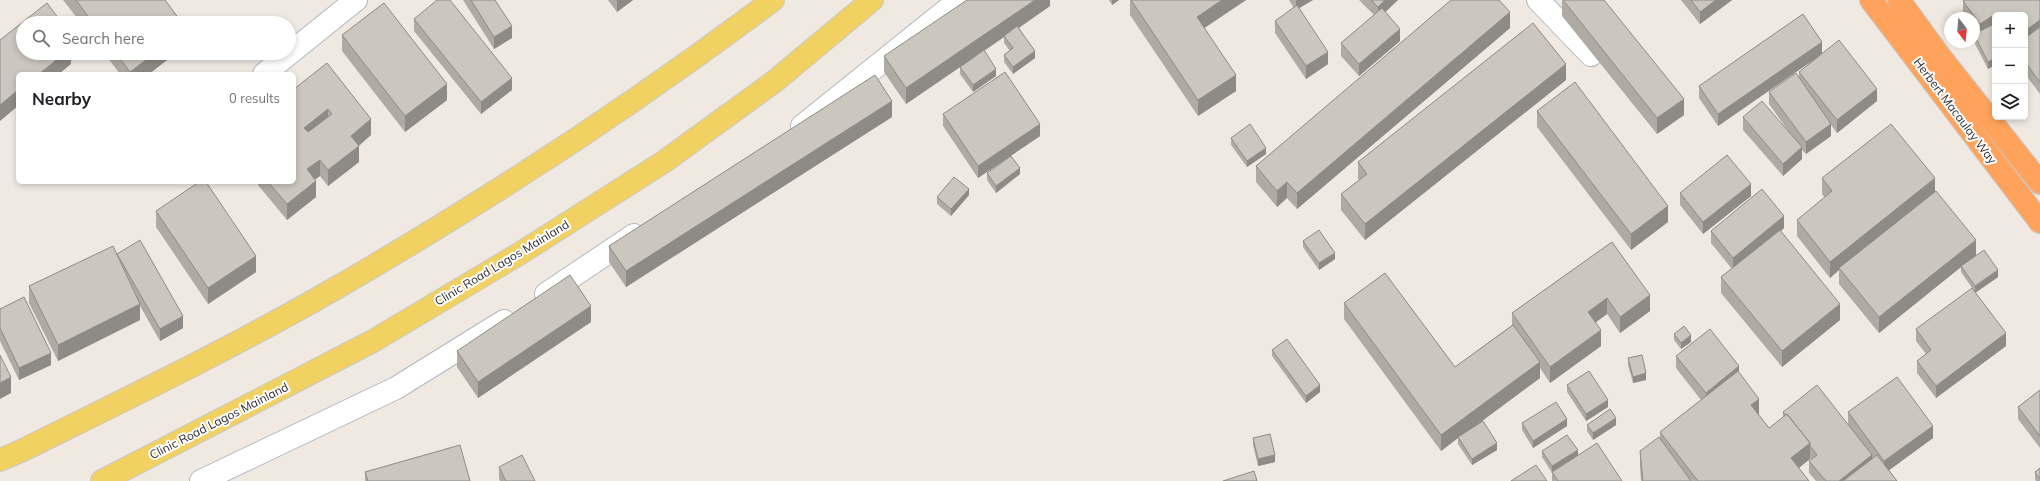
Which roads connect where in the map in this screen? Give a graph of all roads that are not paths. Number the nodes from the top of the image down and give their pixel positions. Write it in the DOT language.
graph roads {
  1 [pos="356,0"];
  2 [pos="773,0"];
  3 [pos="872,0"];
  4 [pos="959,0"];
  5 [pos="1538,0"];
  6 [pos="1871,0"];
  7 [pos="1899,0"];
  8 [pos="296,48"];
  9 [pos="1591,55"];
  10 [pos="281,60"];
  11 [pos="266,72"];
  12 [pos="785,137"];
  13 [pos="2040,183"];
  14 [pos="2040,222"];
  15 [pos="650,225"];
  16 [pos="0,460"];
  17 [pos="102,481"];
  18 [pos="201,481"];
  1 -- 8 [label="street"];
  2 -- 16 [label="main road"];
  3 -- 17 [label="main road, Clinic Road Lagos Mainland"];
  4 -- 12 [label="street"];
  5 -- 9 [label="street"];
  6 -- 14 [label="highway, Herbert Macaulay Way"];
  7 -- 13 [label="highway, Herbert Macaulay Way"];
  10 -- 11 [label="street"];
  15 -- 18 [label="street"];
}
